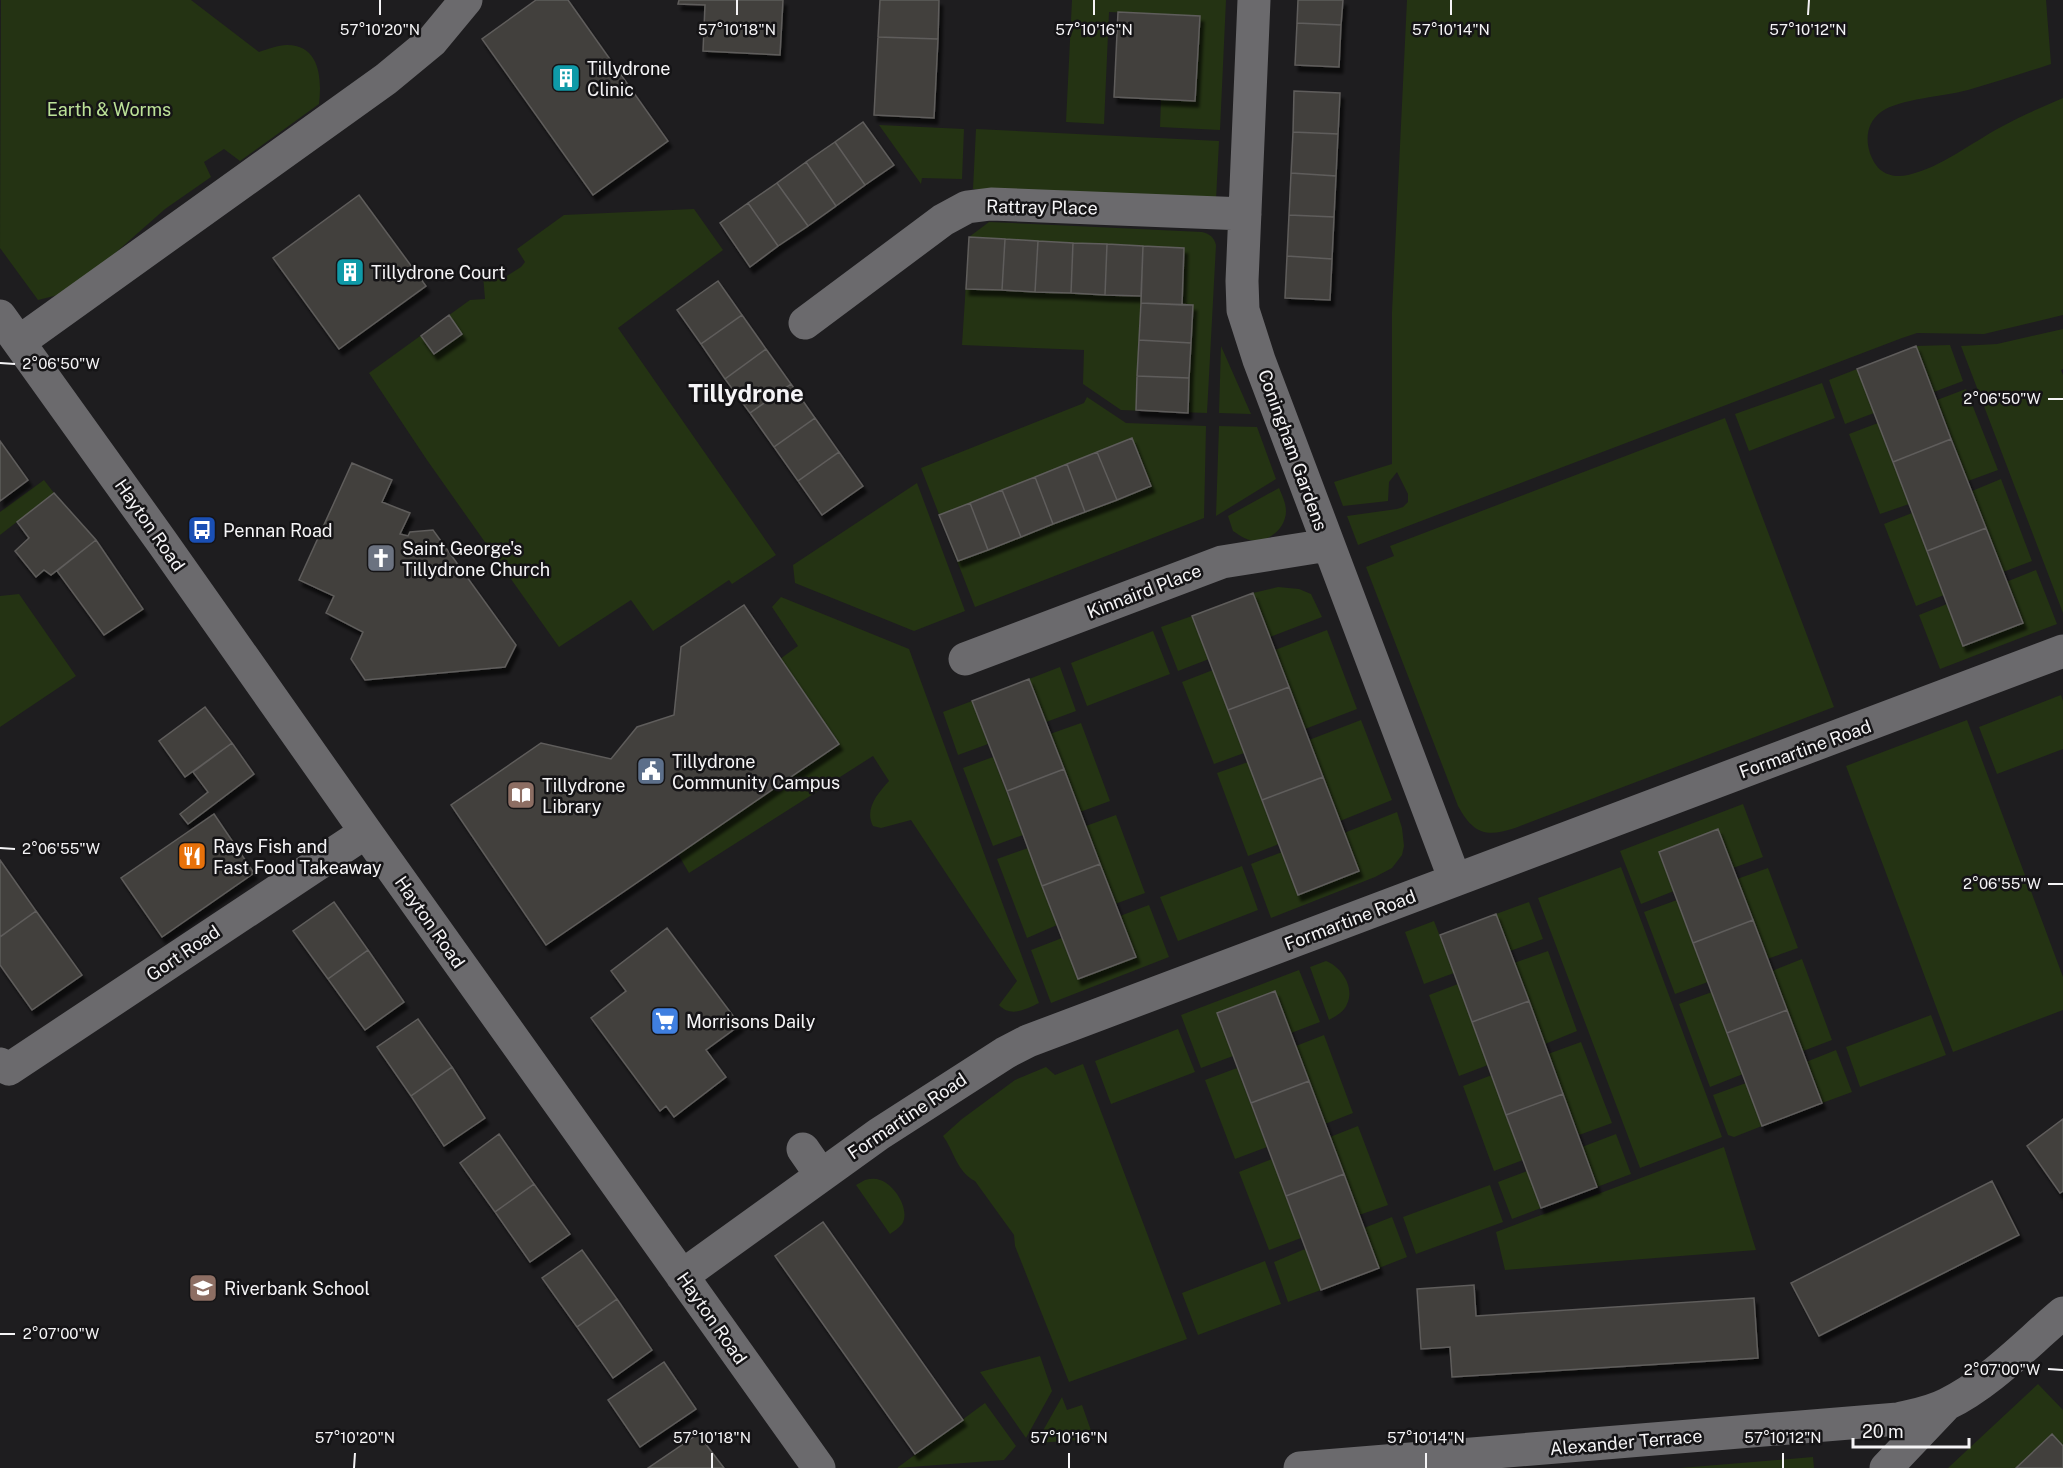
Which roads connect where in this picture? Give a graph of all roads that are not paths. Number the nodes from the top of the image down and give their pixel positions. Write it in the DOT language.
graph roads {
  1 [pos="466,0"];
  2 [pos="1254,0"];
  3 [pos="1245,214"];
  4 [pos="0,316"];
  5 [pos="805,323"];
  6 [pos="19,342"];
  7 [pos="1328,545"];
  8 [pos="2063,651"];
  9 [pos="965,659"];
  10 [pos="366,832"];
  11 [pos="1455,880"];
  12 [pos="0,1064"];
  13 [pos="682,1276"];
  14 [pos="2063,1313"];
  15 [pos="1946,1405"];
  16 [pos="1453,1463"];
  17 [pos="819,1468"];
  18 [pos="1300,1468"];
  19 [pos="1886,1468"];
  1 -- 6 [label="street"];
  2 -- 3 [label="street, Coningham Gardens"];
  3 -- 5 [label="street, Rattray Place"];
  3 -- 7 [label="street, Coningham Gardens"];
  4 -- 6 [label="street, Hayton Road"];
  6 -- 10 [label="street, Hayton Road"];
  7 -- 9 [label="street, Kinnaird Place"];
  7 -- 11 [label="street, Coningham Gardens"];
  8 -- 11 [label="street, Formartine Road"];
  10 -- 12 [label="street, Gort Road"];
  10 -- 13 [label="street, Hayton Road"];
  11 -- 13 [label="street, Formartine Road"];
  13 -- 17 [label="street, Hayton Road"];
  14 -- 15 [label="street, Alexander Terrace"];
  15 -- 16 [label="street, Alexander Terrace"];
  15 -- 19 [label="street, Alexander Terrace"];
  16 -- 18 [label="street, Alexander Terrace"];
}
